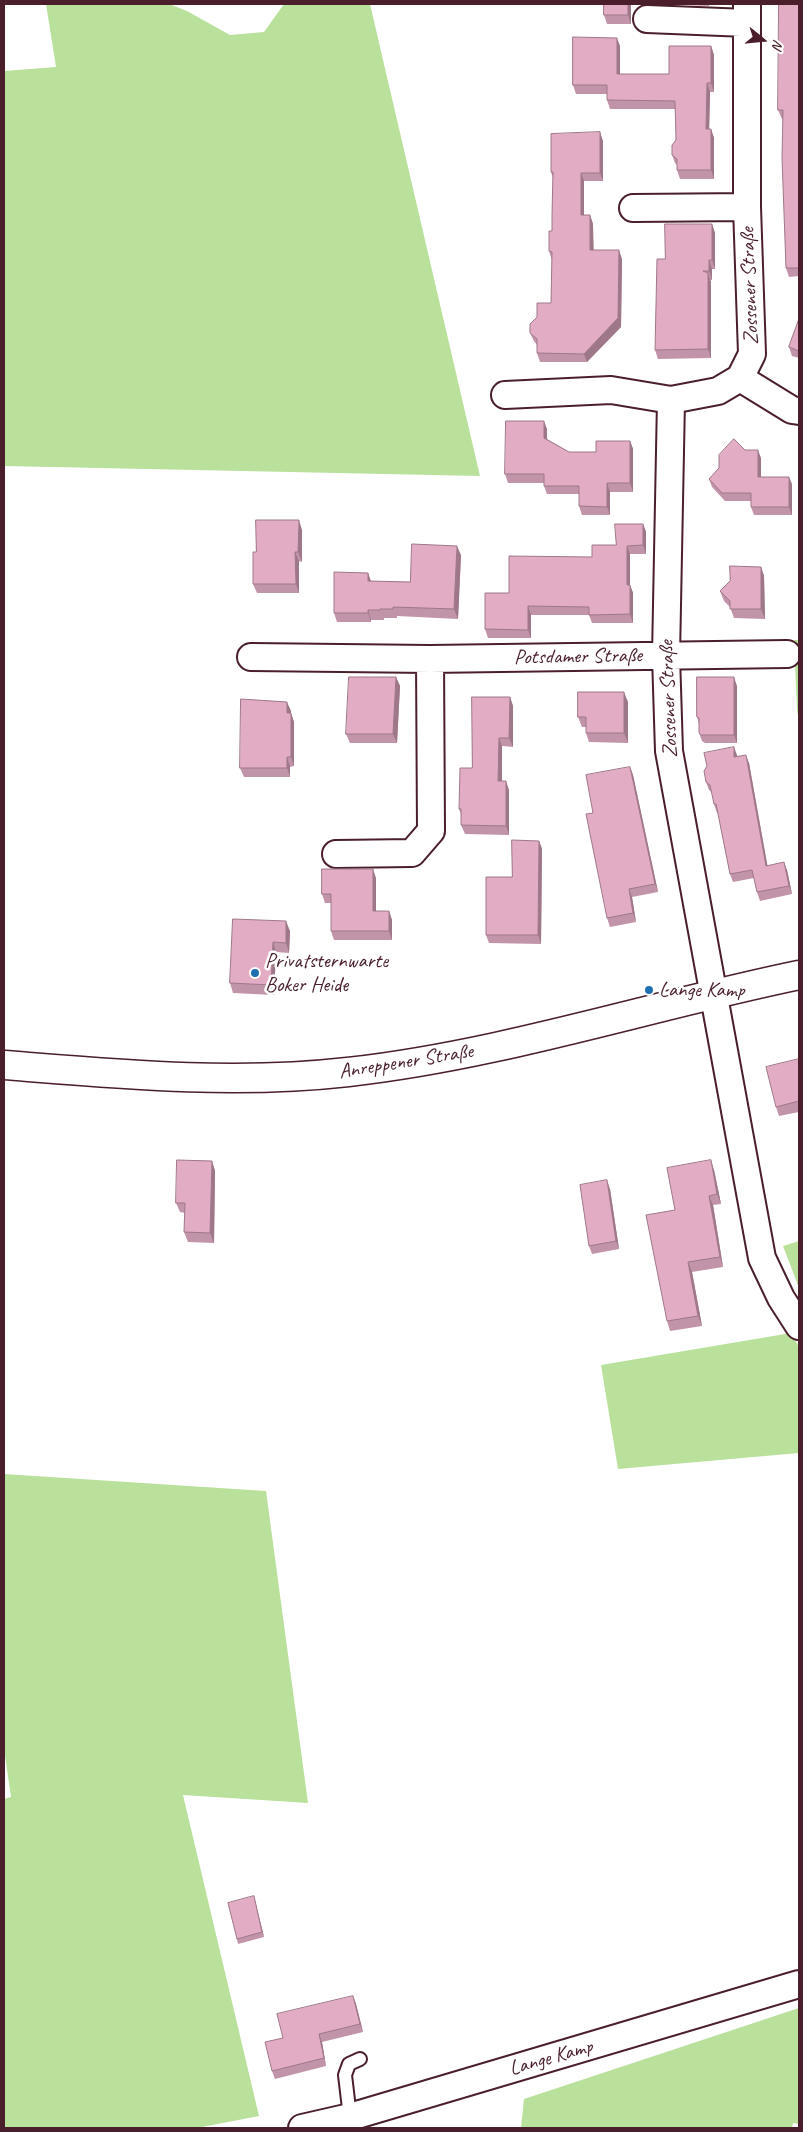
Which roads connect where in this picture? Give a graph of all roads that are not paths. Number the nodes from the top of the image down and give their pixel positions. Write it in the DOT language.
graph roads {
  1 [pos="747,13"];
  2 [pos="646,19"];
  3 [pos="633,208"];
  4 [pos="747,208"];
  5 [pos="740,378"];
  6 [pos="505,395"];
  7 [pos="671,400"];
  8 [pos="799,411"];
  9 [pos="787,654"];
  10 [pos="666,656"];
  11 [pos="251,657"];
  12 [pos="430,659"];
  13 [pos="336,854"];
  14 [pos="799,975"];
  15 [pos="713,994"];
  16 [pos="4,1065"];
  17 [pos="799,1326"];
  18 [pos="799,1984"];
  19 [pos="360,2059"];
  20 [pos="350,2117"];
  21 [pos="302,2128"];
  1 -- 2 [label="street, Zossener Straße"];
  1 -- 4 [label="street, Zossener Straße"];
  3 -- 4 [label="street, Zossener Straße"];
  4 -- 5 [label="street, Zossener Straße"];
  5 -- 7 [label="street"];
  5 -- 8 [label="street"];
  6 -- 7 [label="street"];
  7 -- 10 [label="street, Zossener Straße"];
  9 -- 10 [label="street, Potsdamer Straße"];
  10 -- 12 [label="street, Potsdamer Straße"];
  10 -- 15 [label="street, Zossener Straße"];
  11 -- 12 [label="street, Potsdamer Straße"];
  12 -- 13 [label="street"];
  14 -- 15 [label="street, Anreppener Straße"];
  15 -- 16 [label="street, Anreppener Straße"];
  15 -- 17 [label="street"];
  18 -- 20 [label="street, Lange Kamp"];
  19 -- 20 [label="lane"];
  20 -- 21 [label="street, Lange Kamp"];
}
